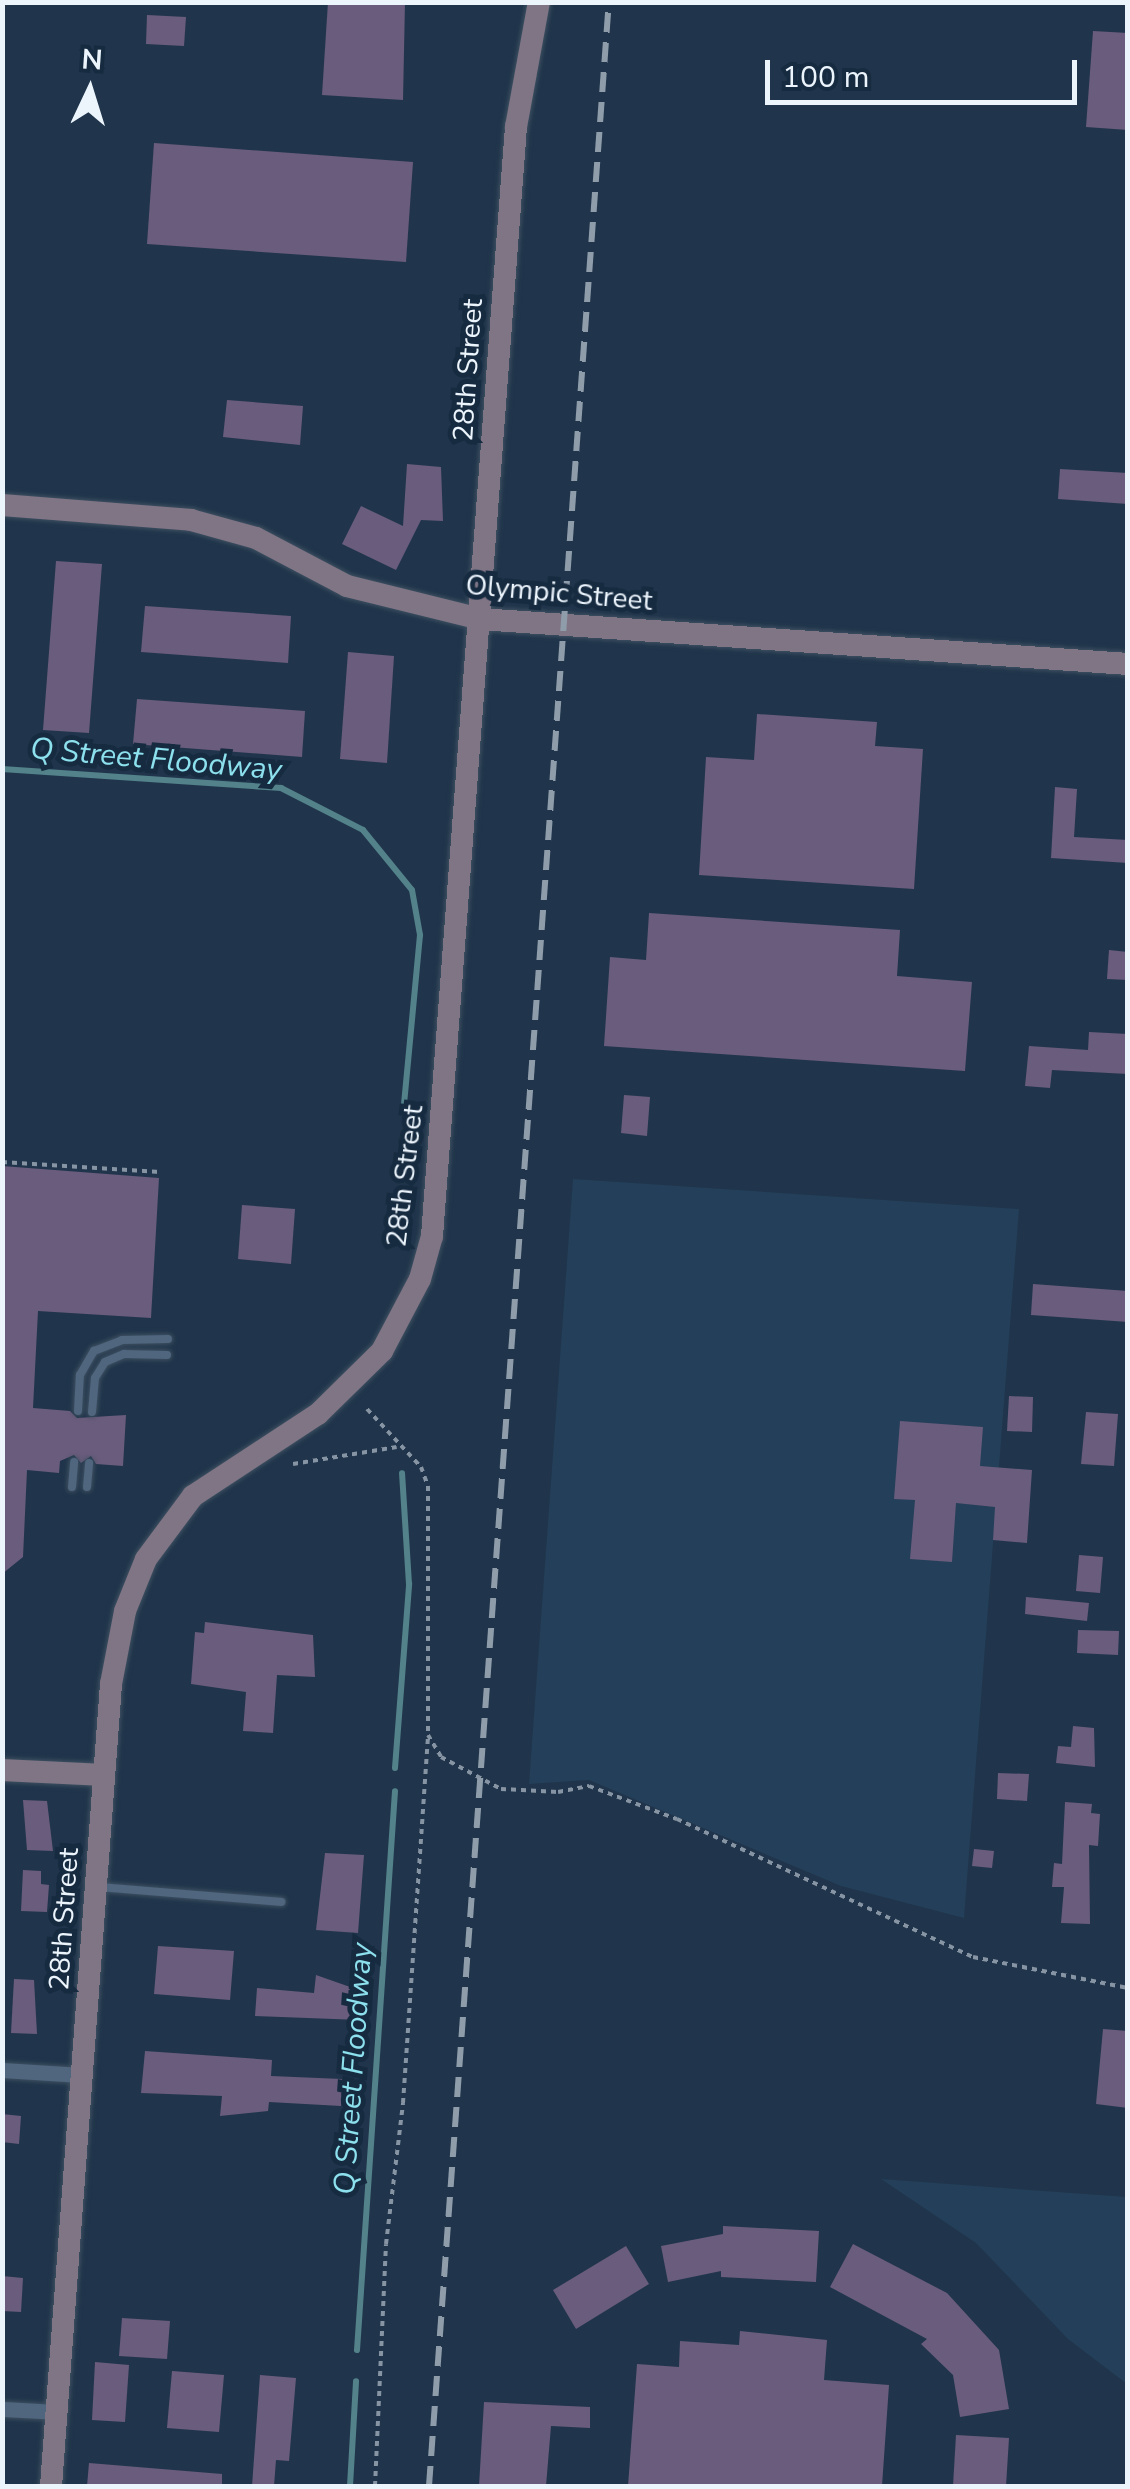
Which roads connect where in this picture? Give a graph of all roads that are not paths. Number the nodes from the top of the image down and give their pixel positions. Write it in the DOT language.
graph roads {
  1 [pos="538,2"];
  2 [pos="2,504"];
  3 [pos="480,619"];
  4 [pos="1128,664"];
  5 [pos="168,1338"];
  6 [pos="166,1355"];
  7 [pos="78,1411"];
  8 [pos="92,1412"];
  9 [pos="74,1462"];
  10 [pos="88,1463"];
  11 [pos="72,1487"];
  12 [pos="87,1488"];
  13 [pos="2,1770"];
  14 [pos="104,1775"];
  15 [pos="96,1887"];
  16 [pos="281,1902"];
  17 [pos="2,2070"];
  18 [pos="82,2075"];
  19 [pos="2,2409"];
  20 [pos="56,2412"];
  21 [pos="51,2486"];
  1 -- 3 [label="main road, 28th Street"];
  2 -- 3 [label="main road, Olympic Street"];
  3 -- 4 [label="main road, Olympic Street"];
  3 -- 14 [label="main road, 28th Street"];
  5 -- 7 [label="lane"];
  6 -- 8 [label="lane"];
  9 -- 11 [label="lane"];
  10 -- 12 [label="lane"];
  13 -- 14 [label="main road"];
  14 -- 15 [label="main road, 28th Street"];
  15 -- 16 [label="lane"];
  15 -- 18 [label="main road, 28th Street"];
  17 -- 18 [label="street"];
  18 -- 20 [label="main road, 28th Street"];
  19 -- 20 [label="street"];
  20 -- 21 [label="main road, 28th Street"];
}
